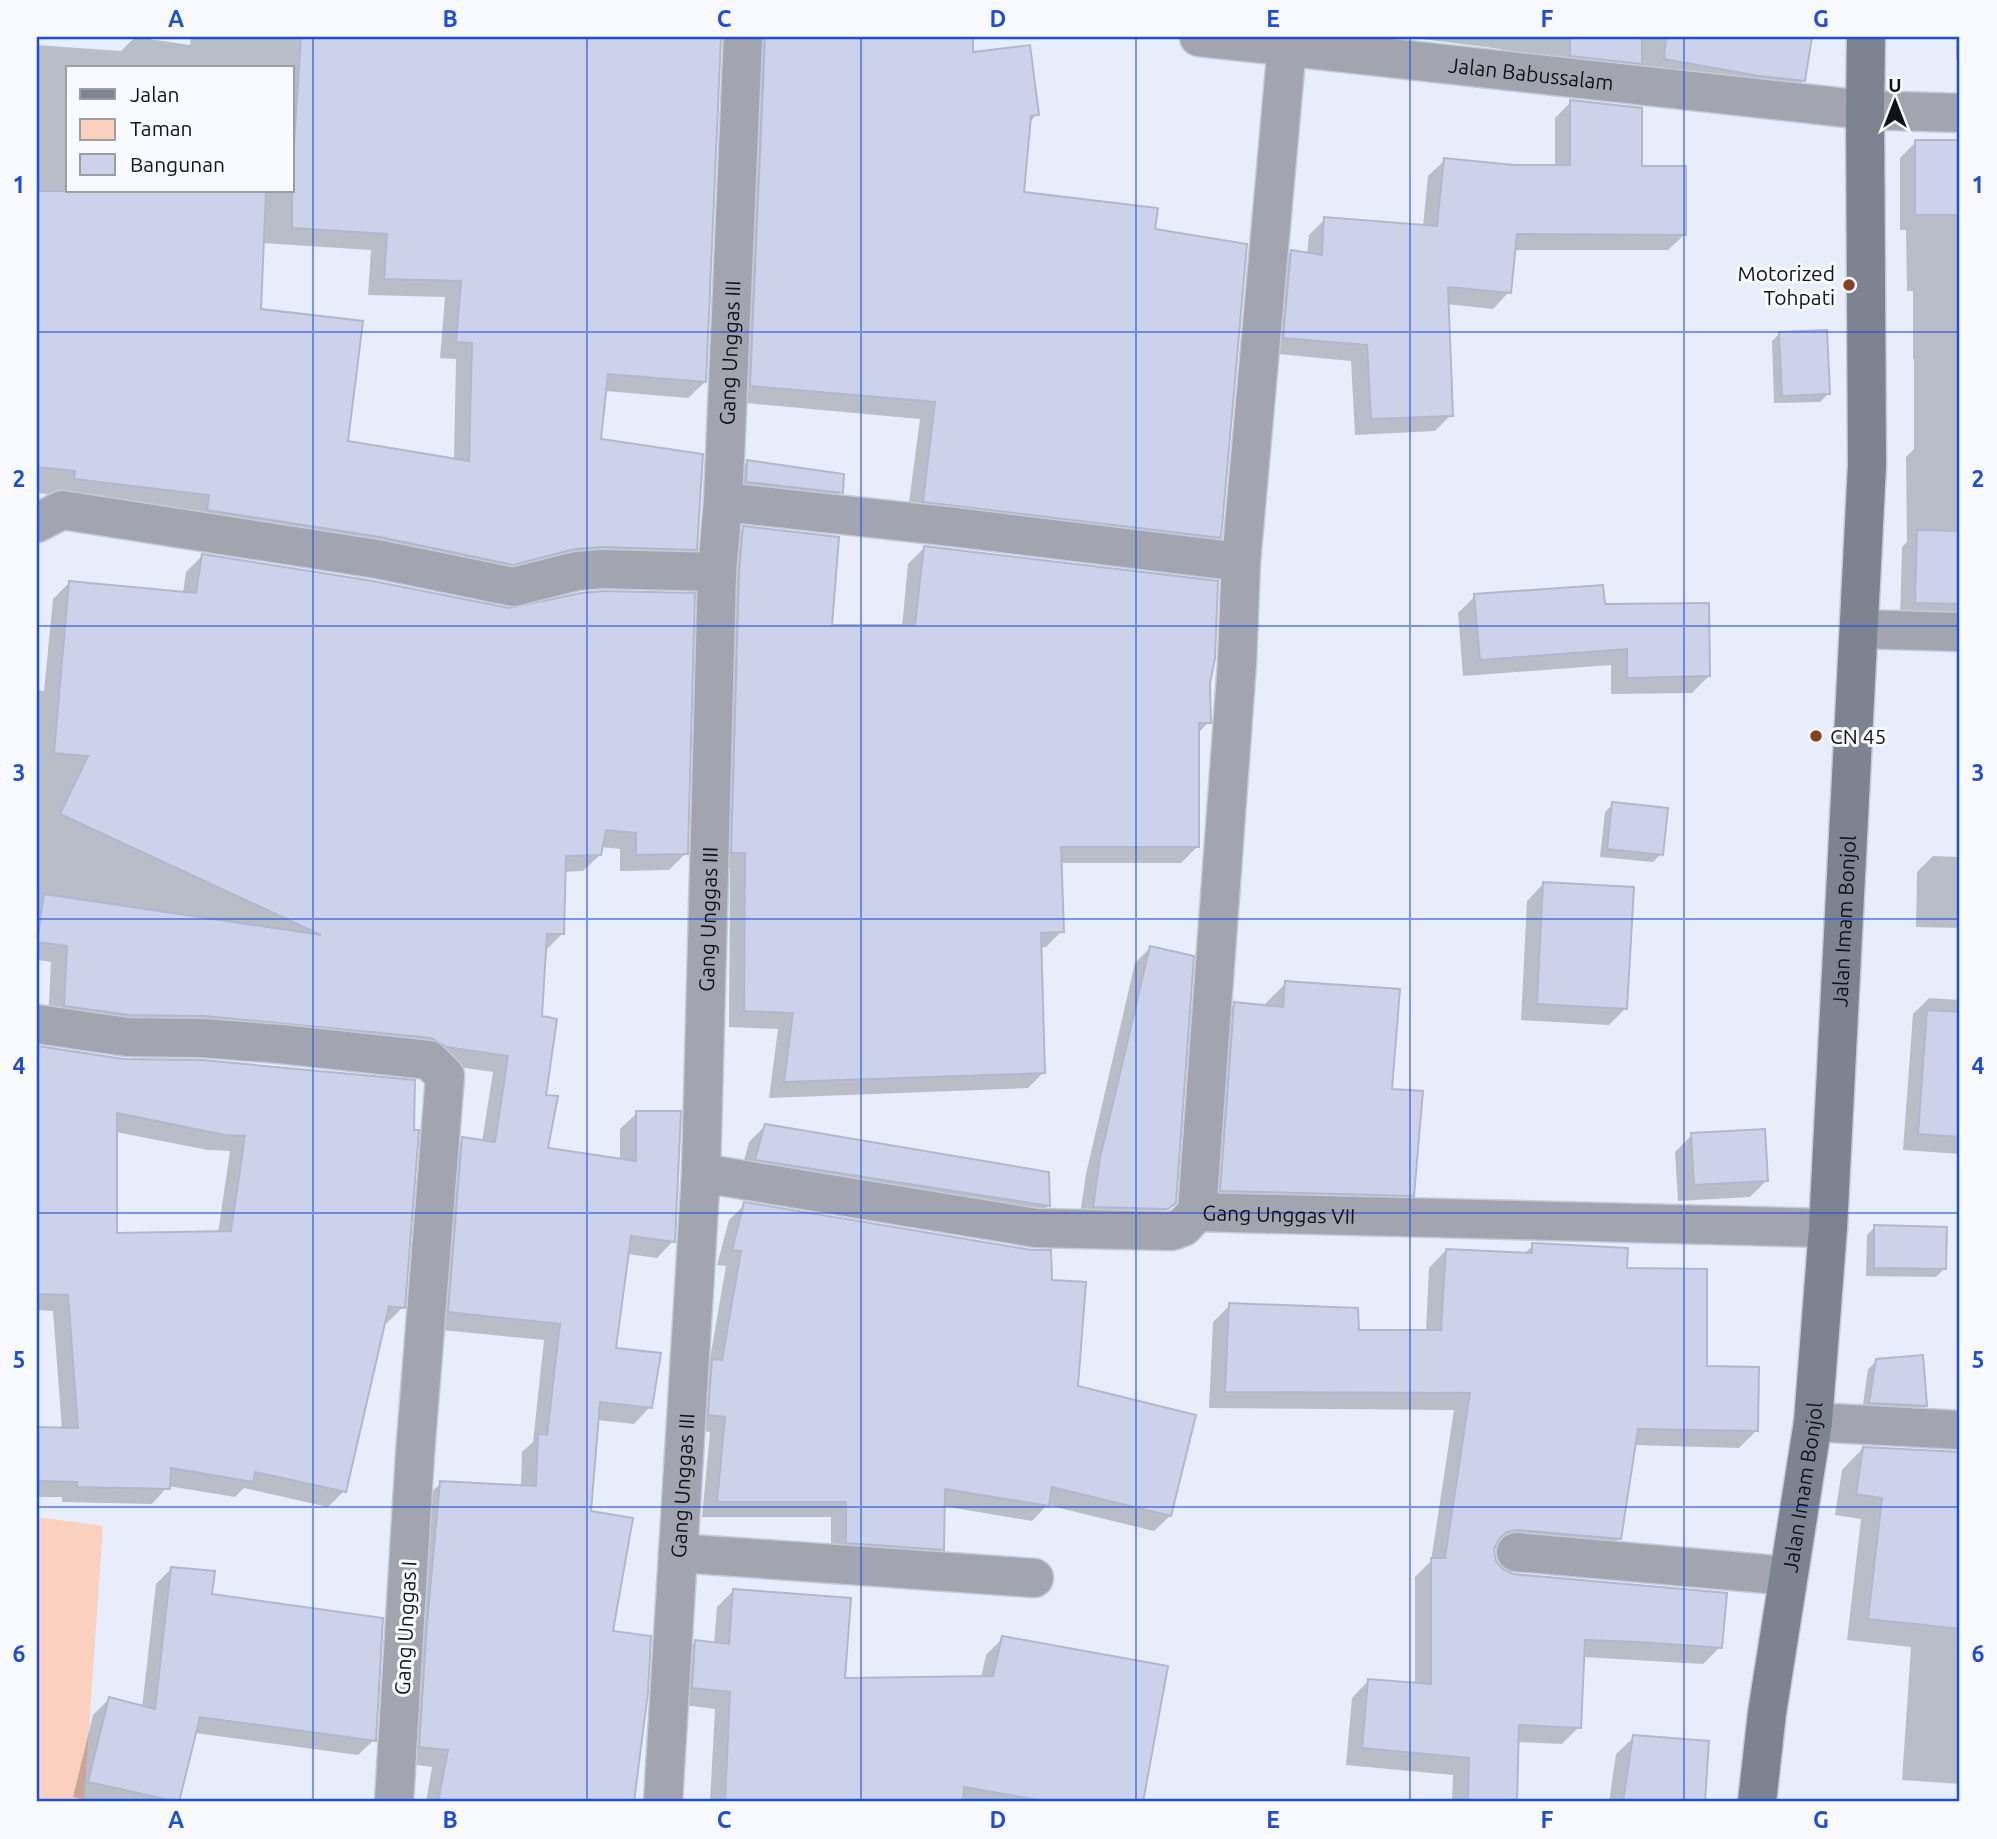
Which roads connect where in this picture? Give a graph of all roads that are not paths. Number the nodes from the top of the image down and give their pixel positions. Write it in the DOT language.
graph roads {
  1 [pos="743,37"];
  2 [pos="1199,37"];
  3 [pos="1867,37"];
  4 [pos="1287,46"];
  5 [pos="1865,110"];
  6 [pos="1960,113"];
  7 [pos="723,502"];
  8 [pos="37,523"];
  9 [pos="1241,562"];
  10 [pos="717,572"];
  11 [pos="1859,629"];
  12 [pos="1960,632"];
  13 [pos="37,1024"];
  14 [pos="701,1172"];
  15 [pos="1197,1212"];
  16 [pos="1828,1228"];
  17 [pos="1813,1422"];
  18 [pos="1960,1430"];
  19 [pos="1516,1552"];
  20 [pos="678,1553"];
  21 [pos="1788,1576"];
  22 [pos="1034,1578"];
  23 [pos="394,1802"];
  24 [pos="663,1802"];
  25 [pos="1756,1802"];
  1 -- 7 [label="street, Gang Unggas III"];
  2 -- 4 [label="street, Jalan Babussalam"];
  3 -- 5 [label="main road, Jalan Imam Bonjol"];
  4 -- 5 [label="street, Jalan Babussalam"];
  4 -- 9 [label="street"];
  5 -- 6 [label="street, Jalan Babussalam"];
  5 -- 11 [label="main road, Jalan Imam Bonjol"];
  7 -- 9 [label="street"];
  7 -- 10 [label="street, Gang Unggas III"];
  8 -- 10 [label="street"];
  9 -- 15 [label="street"];
  10 -- 14 [label="street, Gang Unggas III"];
  11 -- 12 [label="street"];
  11 -- 16 [label="main road, Jalan Imam Bonjol"];
  13 -- 23 [label="street, Gang Unggas I"];
  14 -- 15 [label="street, Gang Unggas VII"];
  14 -- 20 [label="street, Gang Unggas III"];
  15 -- 16 [label="street, Gang Unggas VII"];
  16 -- 17 [label="main road, Jalan Imam Bonjol"];
  17 -- 18 [label="street"];
  17 -- 21 [label="main road, Jalan Imam Bonjol"];
  19 -- 21 [label="street"];
  20 -- 22 [label="street"];
  20 -- 24 [label="street, Gang Unggas III"];
  21 -- 25 [label="main road, Jalan Imam Bonjol"];
}
